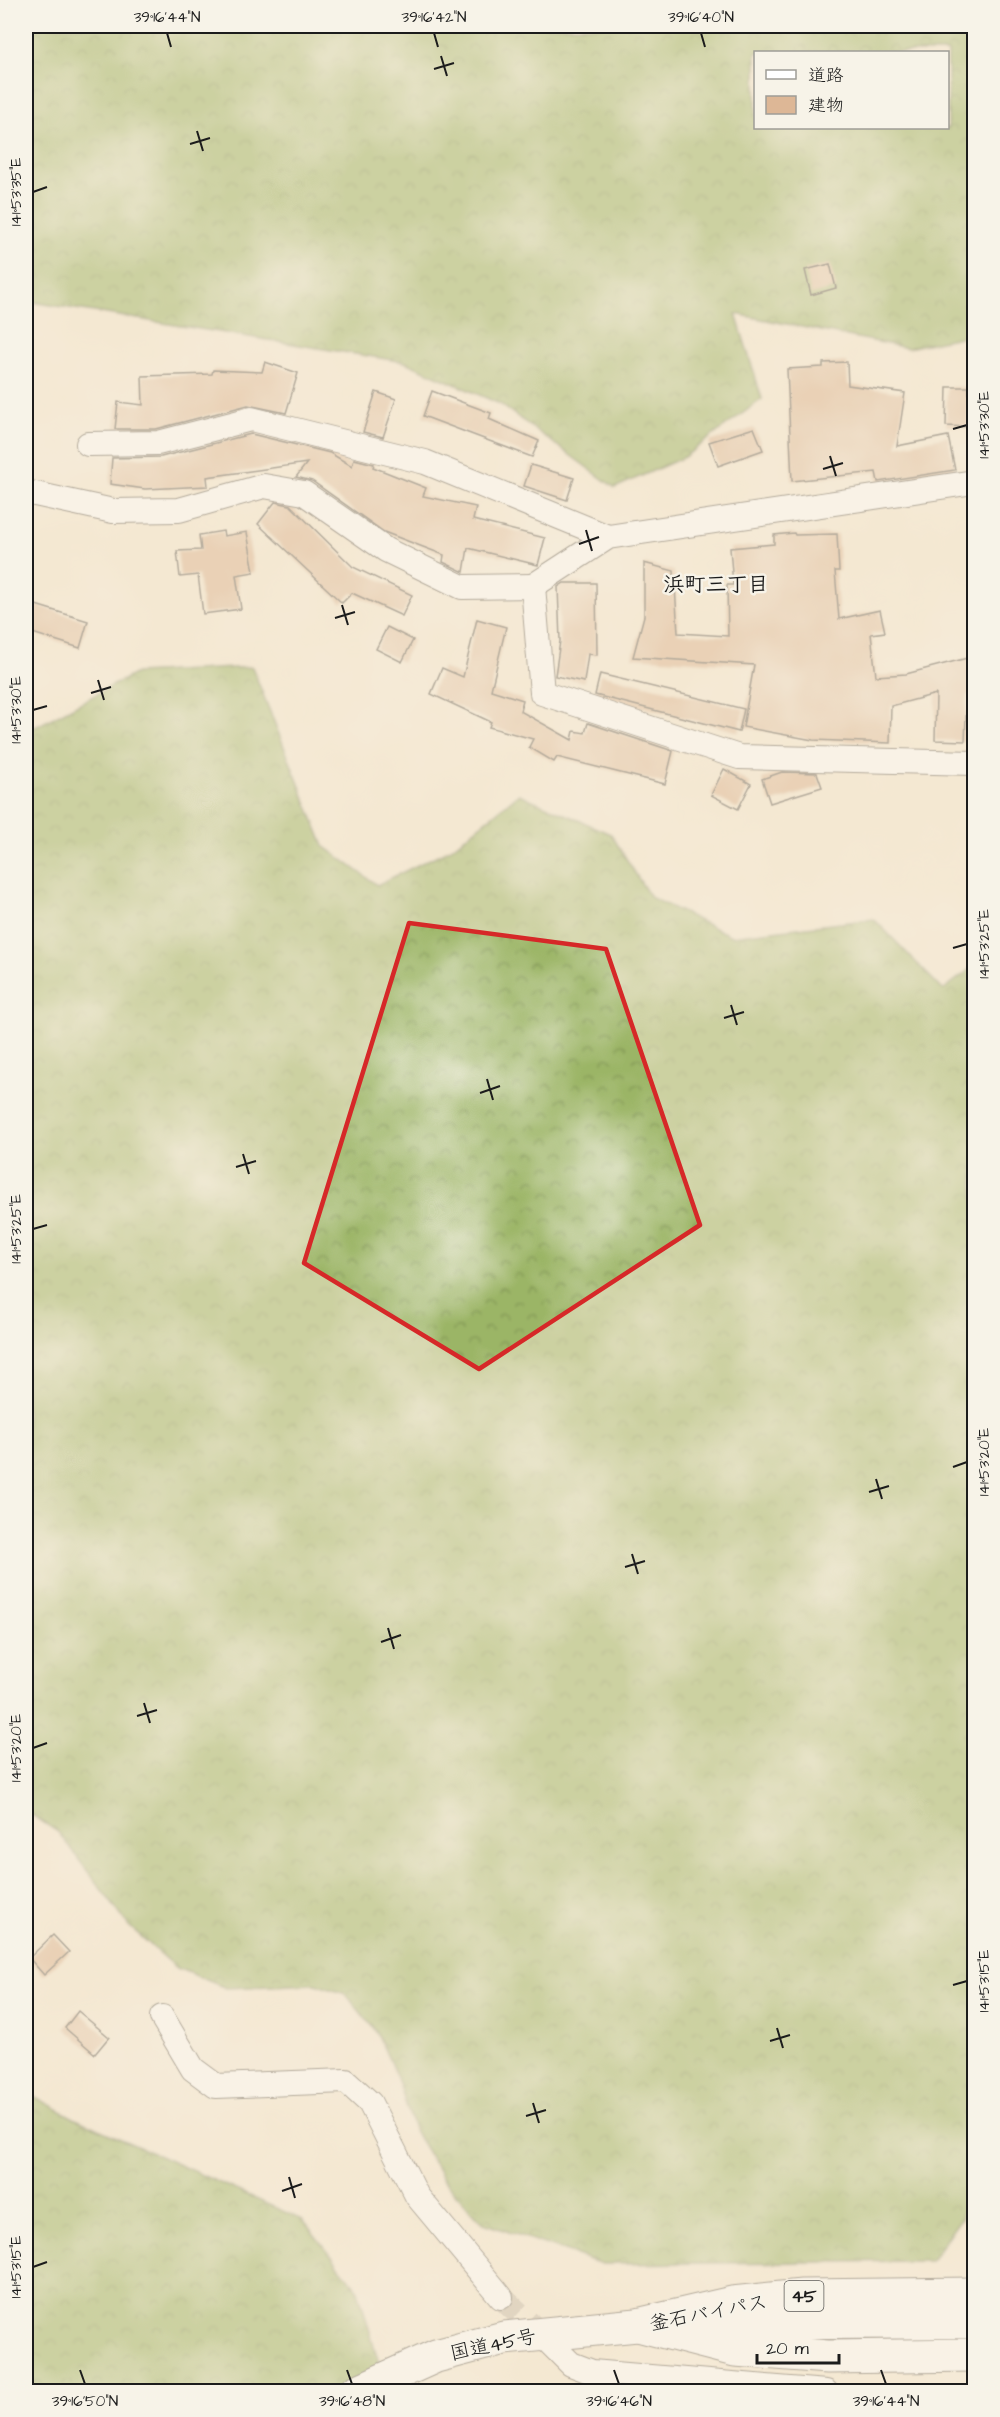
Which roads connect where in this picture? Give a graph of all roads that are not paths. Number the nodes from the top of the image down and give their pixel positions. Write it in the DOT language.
graph roads {
  1 [pos="88,444"];
  2 [pos="975,482"];
  3 [pos="26,492"];
  4 [pos="608,537"];
  5 [pos="533,586"];
  6 [pos="975,763"];
  7 [pos="162,2017"];
  8 [pos="975,2294"];
  9 [pos="501,2297"];
  10 [pos="975,2323"];
  11 [pos="637,2325"];
  12 [pos="543,2337"];
  13 [pos="975,2355"];
  14 [pos="356,2391"];
  15 [pos="826,2391"];
  1 -- 4 [label="street"];
  2 -- 4 [label="street"];
  3 -- 5 [label="street"];
  4 -- 5 [label="street"];
  5 -- 6 [label="street"];
  7 -- 9 [label="street"];
  8 -- 11 [label="highway, 釜石バイパス / 45"];
  10 -- 11 [label="street"];
  11 -- 13 [label="highway, 釜石バイパス / 45"];
  11 -- 14 [label="highway, 国道45号 / 45"];
  12 -- 15 [label="street"];
}
